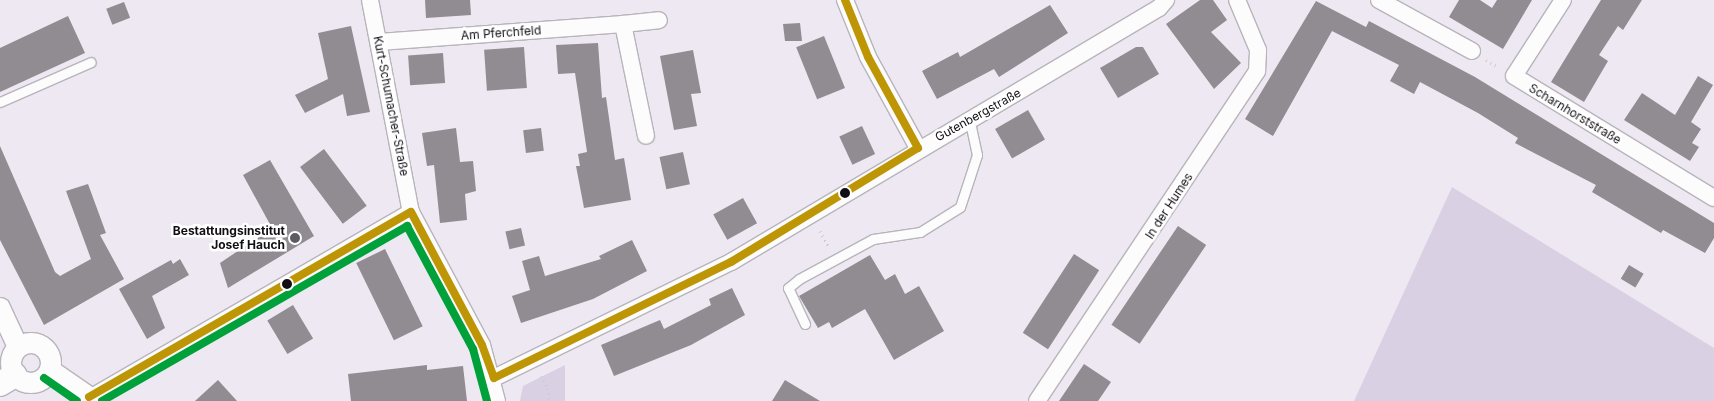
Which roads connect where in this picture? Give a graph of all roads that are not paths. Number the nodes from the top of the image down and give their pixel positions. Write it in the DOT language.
graph roads {
  1 [pos="370,0"];
  2 [pos="844,0"];
  3 [pos="1166,0"];
  4 [pos="1237,0"];
  5 [pos="1379,0"];
  6 [pos="1563,0"];
  7 [pos="659,20"];
  8 [pos="623,24"];
  9 [pos="379,42"];
  10 [pos="1472,51"];
  11 [pos="91,62"];
  12 [pos="0,102"];
  13 [pos="970,121"];
  14 [pos="646,136"];
  15 [pos="918,148"];
  16 [pos="1714,198"];
  17 [pos="411,212"];
  18 [pos="0,308"];
  19 [pos="805,324"];
  20 [pos="18,347"];
  21 [pos="50,370"];
  22 [pos="494,378"];
  23 [pos="8,380"];
  24 [pos="90,400"];
  25 [pos="497,401"];
  26 [pos="1037,401"];
  1 -- 9 [label="street, Kurt-Schumacher-Straße"];
  2 -- 15 [label="street"];
  3 -- 13 [label="street, Gutenbergstraße"];
  4 -- 26 [label="street, In der Humes"];
  5 -- 10 [label="street"];
  6 -- 16 [label="street, Scharnhorststraße"];
  7 -- 8 [label="street, Am Pferchfeld"];
  8 -- 9 [label="street, Am Pferchfeld"];
  8 -- 14 [label="street"];
  9 -- 17 [label="street, Kurt-Schumacher-Straße"];
  11 -- 12 [label="lane"];
  13 -- 15 [label="street, Gutenbergstraße"];
  13 -- 19 [label="lane"];
  15 -- 22 [label="street, Gutenbergstraße"];
  17 -- 22 [label="street, Kurt-Schumacher-Straße"];
  17 -- 24 [label="street"];
  18 -- 20 [label="street"];
  20 -- 21 [label="street"];
  20 -- 23 [label="street"];
  21 -- 23 [label="street"];
  21 -- 24 [label="street"];
  22 -- 25 [label="street, Kurt-Schumacher-Straße"];
}
